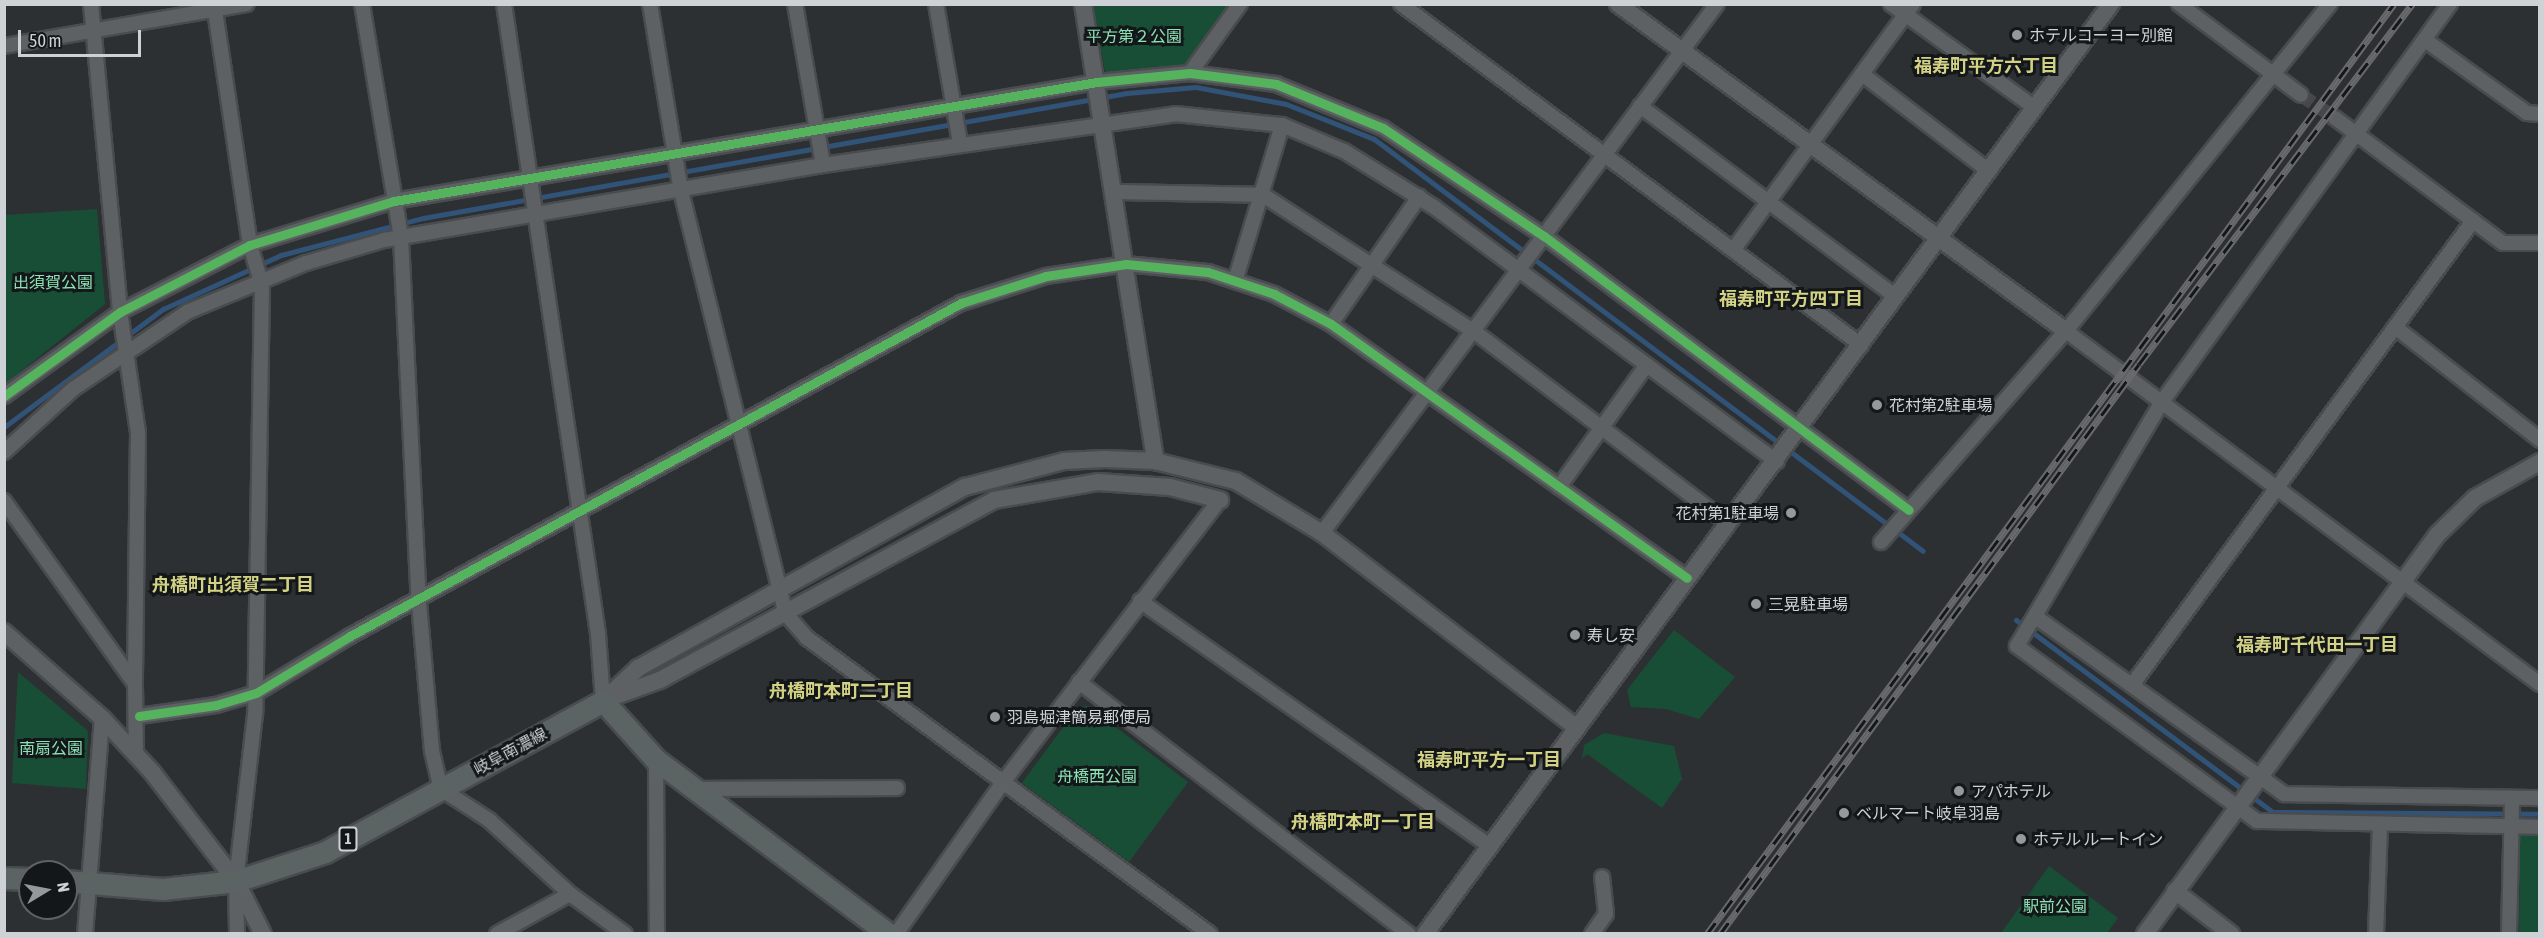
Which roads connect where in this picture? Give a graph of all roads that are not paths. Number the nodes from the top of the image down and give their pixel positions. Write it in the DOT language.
graph roads {
  1 [pos="91,4"];
  2 [pos="246,4"];
  3 [pos="362,4"];
  4 [pos="504,4"];
  5 [pos="650,4"];
  6 [pos="795,4"];
  7 [pos="936,4"];
  8 [pos="1083,4"];
  9 [pos="1240,4"];
  10 [pos="1401,4"];
  11 [pos="1618,4"];
  12 [pos="1717,4"];
  13 [pos="1891,4"];
  14 [pos="2111,4"];
  15 [pos="2179,4"];
  16 [pos="2330,4"];
  17 [pos="2450,4"];
  18 [pos="214,7"];
  19 [pos="1909,10"];
  20 [pos="94,30"];
  21 [pos="2426,40"];
  22 [pos="4,46"];
  23 [pos="1681,51"];
  24 [pos="1190,73"];
  25 [pos="1862,74"];
  26 [pos="2276,78"];
  27 [pos="1097,86"];
  28 [pos="2301,95"];
  29 [pos="1640,106"];
  30 [pos="2035,108"];
  31 [pos="952,112"];
  32 [pos="2540,114"];
  33 [pos="1102,118"];
  34 [pos="2335,118"];
  35 [pos="1282,125"];
  36 [pos="2355,132"];
  37 [pos="816,135"];
  38 [pos="958,141"];
  39 [pos="1810,145"];
  40 [pos="1605,154"];
  41 [pos="675,160"];
  42 [pos="822,161"];
  43 [pos="1989,171"];
  44 [pos="534,183"];
  45 [pos="680,188"];
  46 [pos="1113,192"];
  47 [pos="1263,195"];
  48 [pos="1419,197"];
  49 [pos="1768,202"];
  50 [pos="395,206"];
  51 [pos="537,211"];
  52 [pos="2473,222"];
  53 [pos="400,235"];
  54 [pos="1939,239"];
  55 [pos="1540,241"];
  56 [pos="2540,243"];
  57 [pos="1733,250"];
  58 [pos="252,251"];
  59 [pos="1376,262"];
  60 [pos="1126,264"];
  61 [pos="1520,268"];
  62 [pos="261,280"];
  63 [pos="1235,281"];
  64 [pos="1896,297"];
  65 [pos="121,318"];
  66 [pos="1331,324"];
  67 [pos="2395,327"];
  68 [pos="2066,331"];
  69 [pos="1475,332"];
  70 [pos="1861,345"];
  71 [pos="128,348"];
  72 [pos="1646,366"];
  73 [pos="1428,393"];
  74 [pos="4,396"];
  75 [pos="2160,405"];
  76 [pos="740,425"];
  77 [pos="1601,427"];
  78 [pos="1795,436"];
  79 [pos="2540,440"];
  80 [pos="4,452"];
  81 [pos="1778,459"];
  82 [pos="1155,461"];
  83 [pos="2540,462"];
  84 [pos="1559,487"];
  85 [pos="2274,488"];
  86 [pos="1220,500"];
  87 [pos="4,501"];
  88 [pos="581,514"];
  89 [pos="1904,516"];
  90 [pos="1728,523"];
  91 [pos="1322,534"];
  92 [pos="1884,539"];
  93 [pos="1687,578"];
  94 [pos="2399,583"];
  95 [pos="779,593"];
  96 [pos="1140,601"];
  97 [pos="419,603"];
  98 [pos="786,614"];
  99 [pos="2034,620"];
  100 [pos="4,632"];
  101 [pos="1079,682"];
  102 [pos="135,684"];
  103 [pos="2540,684"];
  104 [pos="2132,685"];
  105 [pos="256,693"];
  106 [pos="603,701"];
  107 [pos="139,716"];
  108 [pos="102,718"];
  109 [pos="1577,728"];
  110 [pos="136,756"];
  111 [pos="656,760"];
  112 [pos="2258,780"];
  113 [pos="1004,781"];
  114 [pos="897,788"];
  115 [pos="441,789"];
  116 [pos="695,789"];
  117 [pos="2540,798"];
  118 [pos="2512,802"];
  119 [pos="2240,803"];
  120 [pos="2379,824"];
  121 [pos="2511,824"];
  122 [pos="2540,827"];
  123 [pos="1490,846"];
  124 [pos="1602,877"];
  125 [pos="236,881"];
  126 [pos="78,882"];
  127 [pos="89,882"];
  128 [pos="2175,891"];
  129 [pos="570,894"];
  130 [pos="85,933"];
  131 [pos="237,933"];
  132 [pos="264,933"];
  133 [pos="497,933"];
  134 [pos="626,933"];
  135 [pos="657,933"];
  136 [pos="889,933"];
  137 [pos="896,933"];
  138 [pos="1210,933"];
  139 [pos="1409,933"];
  140 [pos="1425,933"];
  141 [pos="1592,933"];
  142 [pos="2145,933"];
  143 [pos="2231,933"];
  144 [pos="2376,933"];
  145 [pos="2509,933"];
  1 -- 20 [label="street"];
  2 -- 18 [label="street"];
  3 -- 50 [label="street"];
  4 -- 44 [label="street"];
  5 -- 41 [label="street"];
  6 -- 37 [label="street"];
  7 -- 31 [label="street"];
  8 -- 27 [label="street"];
  9 -- 24 [label="street"];
  10 -- 40 [label="street"];
  11 -- 23 [label="street"];
  12 -- 23 [label="street"];
  13 -- 19 [label="street"];
  14 -- 30 [label="street"];
  15 -- 26 [label="street"];
  16 -- 26 [label="street"];
  17 -- 21 [label="street"];
  18 -- 20 [label="street"];
  18 -- 58 [label="street"];
  19 -- 25 [label="street"];
  19 -- 30 [label="street"];
  20 -- 22 [label="street"];
  20 -- 65 [label="street"];
  21 -- 32 [label="street"];
  21 -- 36 [label="street"];
  23 -- 29 [label="street"];
  23 -- 39 [label="street"];
  24 -- 27 [label="street"];
  24 -- 55 [label="street"];
  25 -- 39 [label="street"];
  25 -- 43 [label="street"];
  26 -- 28 [label="street"];
  26 -- 68 [label="street"];
  27 -- 31 [label="street"];
  27 -- 33 [label="street"];
  29 -- 40 [label="street"];
  29 -- 49 [label="street"];
  30 -- 43 [label="street"];
  31 -- 37 [label="street"];
  31 -- 38 [label="street"];
  33 -- 35 [label="street"];
  33 -- 38 [label="street"];
  33 -- 46 [label="street"];
  34 -- 36 [label="street"];
  35 -- 47 [label="street"];
  35 -- 48 [label="street"];
  36 -- 52 [label="street"];
  36 -- 75 [label="street"];
  37 -- 41 [label="street"];
  37 -- 42 [label="street"];
  38 -- 42 [label="street"];
  39 -- 49 [label="street"];
  39 -- 54 [label="street"];
  40 -- 55 [label="street"];
  40 -- 57 [label="street"];
  41 -- 44 [label="street"];
  41 -- 45 [label="street"];
  42 -- 45 [label="street"];
  43 -- 54 [label="street"];
  44 -- 50 [label="street"];
  44 -- 51 [label="street"];
  45 -- 51 [label="street"];
  45 -- 76 [label="street"];
  46 -- 47 [label="street"];
  46 -- 60 [label="street"];
  47 -- 59 [label="street"];
  47 -- 63 [label="street"];
  48 -- 59 [label="street"];
  48 -- 61 [label="street"];
  49 -- 57 [label="street"];
  49 -- 64 [label="street"];
  50 -- 53 [label="street"];
  50 -- 58 [label="street"];
  51 -- 53 [label="street"];
  51 -- 88 [label="street"];
  52 -- 56 [label="street"];
  52 -- 67 [label="street"];
  53 -- 62 [label="street"];
  53 -- 97 [label="street"];
  54 -- 64 [label="street"];
  54 -- 68 [label="street"];
  55 -- 61 [label="street"];
  55 -- 78 [label="street"];
  57 -- 70 [label="street"];
  58 -- 62 [label="street"];
  58 -- 65 [label="street"];
  59 -- 66 [label="street"];
  59 -- 69 [label="street"];
  60 -- 63 [label="street"];
  60 -- 76 [label="street"];
  60 -- 82 [label="street"];
  61 -- 69 [label="street"];
  61 -- 72 [label="street"];
  62 -- 71 [label="street"];
  62 -- 105 [label="street"];
  63 -- 66 [label="street"];
  64 -- 70 [label="street"];
  65 -- 71 [label="street"];
  65 -- 74 [label="street"];
  66 -- 73 [label="street"];
  67 -- 79 [label="street"];
  67 -- 85 [label="street"];
  68 -- 75 [label="street"];
  68 -- 89 [label="street"];
  69 -- 73 [label="street"];
  69 -- 77 [label="street"];
  70 -- 78 [label="street"];
  71 -- 80 [label="street"];
  71 -- 102 [label="street"];
  72 -- 77 [label="street"];
  72 -- 81 [label="street"];
  73 -- 84 [label="street"];
  73 -- 91 [label="street"];
  75 -- 85 [label="street"];
  75 -- 99 [label="street"];
  76 -- 88 [label="street"];
  76 -- 95 [label="street"];
  77 -- 84 [label="street"];
  77 -- 90 [label="street"];
  78 -- 81 [label="street"];
  78 -- 89 [label="street"];
  81 -- 90 [label="street"];
  82 -- 91 [label="street"];
  82 -- 95 [label="street"];
  83 -- 94 [label="street"];
  84 -- 93 [label="street"];
  85 -- 94 [label="street"];
  85 -- 104 [label="street"];
  86 -- 96 [label="street"];
  86 -- 98 [label="street"];
  87 -- 102 [label="street"];
  88 -- 97 [label="street"];
  88 -- 106 [label="street"];
  89 -- 92 [label="street"];
  90 -- 93 [label="street"];
  91 -- 109 [label="street"];
  93 -- 109 [label="street"];
  94 -- 103 [label="street"];
  94 -- 112 [label="street"];
  95 -- 98 [label="street"];
  95 -- 106 [label="street"];
  96 -- 101 [label="street"];
  96 -- 123 [label="street"];
  97 -- 105 [label="street"];
  97 -- 115 [label="street"];
  98 -- 106 [label="street"];
  98 -- 113 [label="street"];
  99 -- 104 [label="street"];
  99 -- 119 [label="street"];
  100 -- 108 [label="street"];
  101 -- 113 [label="street"];
  101 -- 139 [label="street"];
  102 -- 107 [label="street"];
  104 -- 112 [label="street"];
  105 -- 107 [label="street"];
  105 -- 125 [label="street"];
  106 -- 111 [label="main road"];
  106 -- 115 [label="main road, 岐阜南濃線 / 1"];
  107 -- 110 [label="street"];
  108 -- 110 [label="street"];
  108 -- 127 [label="street"];
  109 -- 123 [label="street"];
  110 -- 125 [label="street"];
  111 -- 116 [label="main road"];
  111 -- 135 [label="street"];
  112 -- 118 [label="street"];
  112 -- 119 [label="street"];
  113 -- 137 [label="street"];
  113 -- 138 [label="street"];
  114 -- 116 [label="street"];
  115 -- 125 [label="main road, 岐阜南濃線 / 1"];
  115 -- 129 [label="street"];
  116 -- 136 [label="main road"];
  117 -- 118 [label="street"];
  118 -- 121 [label="street"];
  119 -- 120 [label="street"];
  119 -- 128 [label="street"];
  120 -- 121 [label="street"];
  120 -- 144 [label="street"];
  121 -- 122 [label="street"];
  121 -- 145 [label="street"];
  123 -- 140 [label="street"];
  124 -- 141 [label="street"];
  125 -- 127 [label="main road, 岐阜南濃線 / 1"];
  125 -- 131 [label="street"];
  125 -- 132 [label="street"];
  126 -- 127 [label="main road, 岐阜南濃線 / 1"];
  127 -- 130 [label="street"];
  128 -- 142 [label="street"];
  128 -- 143 [label="street"];
  129 -- 133 [label="street"];
  129 -- 134 [label="street"];
}
